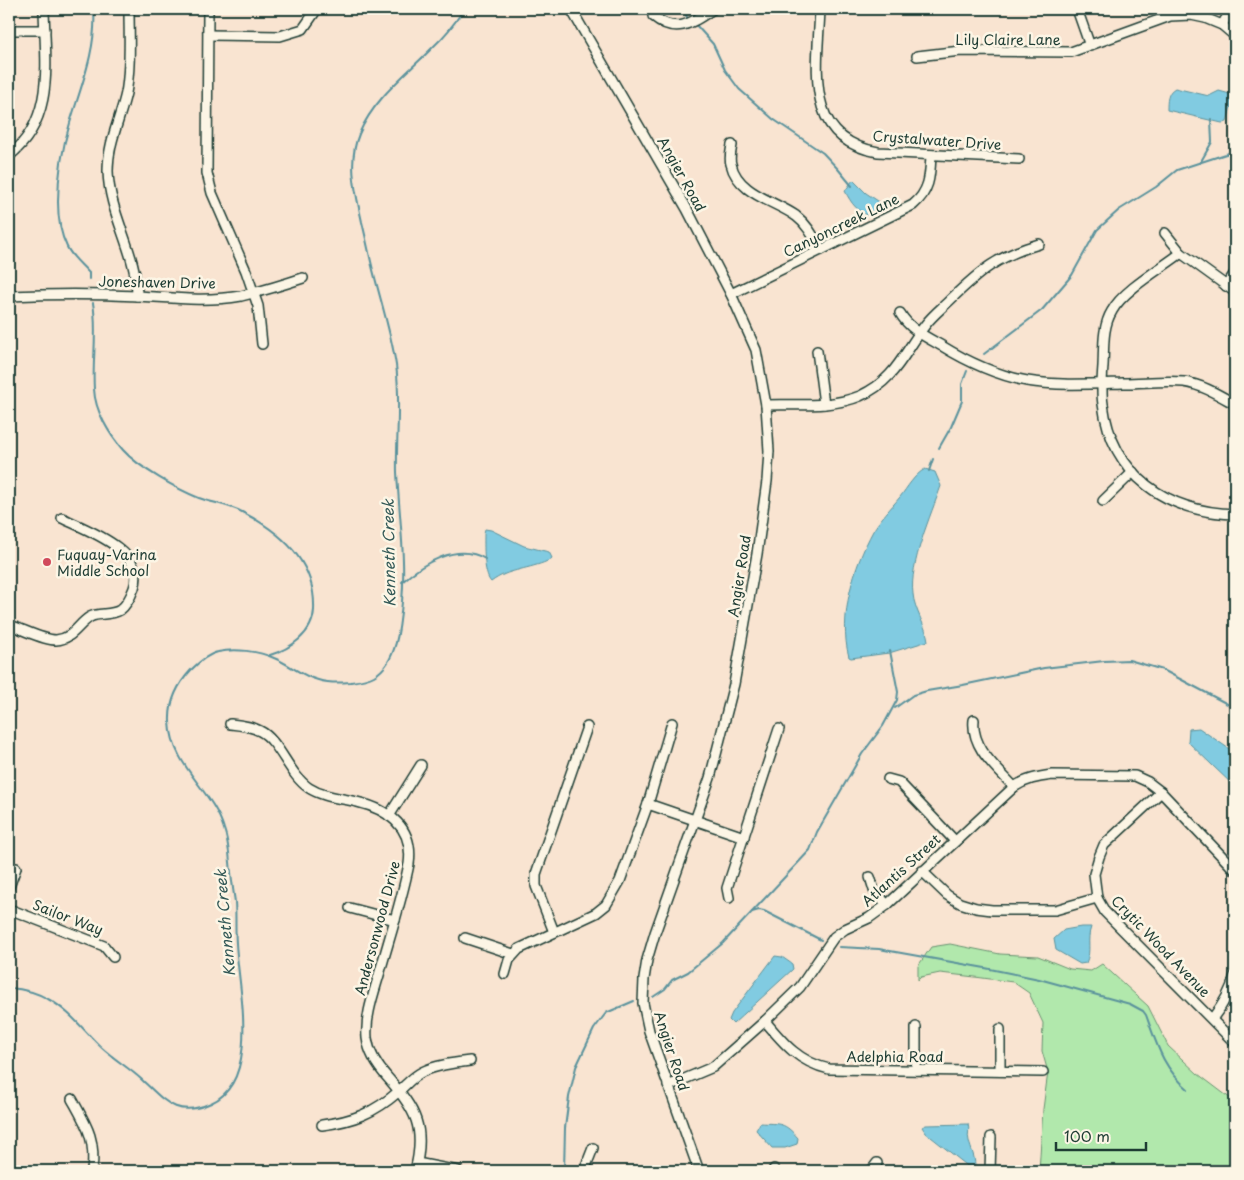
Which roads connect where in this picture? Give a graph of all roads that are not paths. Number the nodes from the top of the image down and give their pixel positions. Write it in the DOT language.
graph roads {
  1 [pos="44,9"];
  2 [pos="129,9"];
  3 [pos="208,9"];
  4 [pos="317,9"];
  5 [pos="571,9"];
  6 [pos="713,9"];
  7 [pos="820,9"];
  8 [pos="1077,9"];
  9 [pos="1232,9"];
  10 [pos="654,16"];
  11 [pos="1222,24"];
  12 [pos="9,30"];
  13 [pos="45,30"];
  14 [pos="208,35"];
  15 [pos="1235,36"];
  16 [pos="1090,46"];
  17 [pos="918,56"];
  18 [pos="732,145"];
  19 [pos="931,155"];
  20 [pos="9,156"];
  21 [pos="1019,159"];
  22 [pos="1165,233"];
  23 [pos="1039,244"];
  24 [pos="821,250"];
  25 [pos="1181,253"];
  26 [pos="1235,273"];
  27 [pos="303,278"];
  28 [pos="1226,286"];
  29 [pos="253,292"];
  30 [pos="1235,292"];
  31 [pos="731,294"];
  32 [pos="9,296"];
  33 [pos="137,296"];
  34 [pos="900,313"];
  35 [pos="920,333"];
  36 [pos="262,344"];
  37 [pos="817,350"];
  38 [pos="1102,383"];
  39 [pos="824,404"];
  40 [pos="1235,404"];
  41 [pos="766,405"];
  42 [pos="1133,472"];
  43 [pos="1103,501"];
  44 [pos="1235,514"];
  45 [pos="62,518"];
  46 [pos="9,625"];
  47 [pos="974,720"];
  48 [pos="230,724"];
  49 [pos="672,724"];
  50 [pos="587,727"];
  51 [pos="779,730"];
  52 [pos="421,765"];
  53 [pos="888,779"];
  54 [pos="1014,786"];
  55 [pos="1161,792"];
  56 [pos="648,804"];
  57 [pos="389,816"];
  58 [pos="696,820"];
  59 [pos="744,837"];
  60 [pos="955,841"];
  61 [pos="16,868"];
  62 [pos="1235,870"];
  63 [pos="922,871"];
  64 [pos="870,877"];
  65 [pos="9,887"];
  66 [pos="729,898"];
  67 [pos="1097,898"];
  68 [pos="887,905"];
  69 [pos="350,908"];
  70 [pos="9,909"];
  71 [pos="395,920"];
  72 [pos="554,932"];
  73 [pos="465,938"];
  74 [pos="513,954"];
  75 [pos="113,957"];
  76 [pos="505,974"];
  77 [pos="1235,975"];
  78 [pos="1212,1019"];
  79 [pos="765,1021"];
  80 [pos="916,1028"];
  81 [pos="1000,1029"];
  82 [pos="1235,1043"];
  83 [pos="470,1061"];
  84 [pos="916,1070"];
  85 [pos="1000,1071"];
  86 [pos="1043,1072"];
  87 [pos="668,1086"];
  88 [pos="399,1091"];
  89 [pos="72,1099"];
  90 [pos="322,1125"];
  91 [pos="991,1137"];
  92 [pos="594,1148"];
  93 [pos="877,1163"];
  94 [pos="416,1167"];
  95 [pos="92,1171"];
  96 [pos="458,1171"];
  97 [pos="584,1171"];
  98 [pos="699,1171"];
  99 [pos="871,1171"];
  100 [pos="990,1171"];
  1 -- 13 [label="street"];
  2 -- 33 [label="street"];
  3 -- 14 [label="street"];
  4 -- 14 [label="street"];
  5 -- 31 [label="street, Angier Road"];
  6 -- 10 [label="street"];
  7 -- 19 [label="street, Crystalwater Drive"];
  8 -- 16 [label="street"];
  9 -- 11 [label="street"];
  11 -- 15 [label="street, Lily Claire Lane"];
  11 -- 16 [label="street, Lily Claire Lane"];
  12 -- 13 [label="street"];
  13 -- 20 [label="street"];
  14 -- 29 [label="street"];
  16 -- 17 [label="street, Lily Claire Lane"];
  18 -- 24 [label="street"];
  19 -- 21 [label="street, Crystalwater Drive"];
  19 -- 24 [label="street, Canyoncreek Lane"];
  22 -- 25 [label="street"];
  23 -- 35 [label="street"];
  24 -- 31 [label="street, Canyoncreek Lane"];
  25 -- 28 [label="street"];
  25 -- 38 [label="street"];
  26 -- 28 [label="street"];
  27 -- 29 [label="street, Joneshaven Drive"];
  28 -- 30 [label="street"];
  29 -- 33 [label="street, Joneshaven Drive"];
  29 -- 36 [label="street"];
  31 -- 41 [label="street, Angier Road"];
  32 -- 33 [label="street, Joneshaven Drive"];
  34 -- 35 [label="street"];
  35 -- 38 [label="street"];
  35 -- 39 [label="street"];
  37 -- 39 [label="street"];
  38 -- 40 [label="street"];
  38 -- 42 [label="street"];
  39 -- 41 [label="street"];
  41 -- 58 [label="street, Angier Road"];
  42 -- 43 [label="street"];
  42 -- 44 [label="street"];
  45 -- 46 [label="street"];
  47 -- 54 [label="street"];
  48 -- 57 [label="street, Andersonwood Drive"];
  49 -- 56 [label="street"];
  50 -- 72 [label="street"];
  51 -- 59 [label="street"];
  52 -- 57 [label="street"];
  53 -- 60 [label="street"];
  54 -- 55 [label="street, Atlantis Street"];
  54 -- 60 [label="street, Atlantis Street"];
  55 -- 62 [label="street, Atlantis Street"];
  55 -- 67 [label="street, Crytic Wood Avenue"];
  56 -- 58 [label="street"];
  56 -- 72 [label="street"];
  57 -- 71 [label="street, Andersonwood Drive"];
  58 -- 59 [label="street"];
  58 -- 87 [label="street, Angier Road"];
  59 -- 66 [label="street"];
  60 -- 63 [label="street, Atlantis Street"];
  61 -- 65 [label="street"];
  63 -- 67 [label="street"];
  63 -- 68 [label="street, Atlantis Street"];
  64 -- 68 [label="street"];
  67 -- 78 [label="street, Crytic Wood Avenue"];
  68 -- 79 [label="street, Atlantis Street"];
  69 -- 71 [label="street"];
  70 -- 75 [label="street, Sailor Way"];
  71 -- 88 [label="street, Andersonwood Drive"];
  72 -- 74 [label="street"];
  73 -- 74 [label="street"];
  74 -- 76 [label="street"];
  77 -- 78 [label="street"];
  78 -- 82 [label="street, Crytic Wood Avenue"];
  79 -- 84 [label="street, Adelphia Road"];
  79 -- 87 [label="street, Atlantis Street"];
  80 -- 84 [label="street"];
  81 -- 85 [label="street"];
  83 -- 88 [label="street"];
  84 -- 85 [label="street, Adelphia Road"];
  85 -- 86 [label="street, Adelphia Road"];
  87 -- 98 [label="street, Angier Road"];
  88 -- 90 [label="street"];
  88 -- 94 [label="street, Andersonwood Drive"];
  89 -- 95 [label="street"];
  91 -- 100 [label="street"];
  92 -- 97 [label="street"];
  93 -- 99 [label="street"];
  94 -- 96 [label="street"];
}
